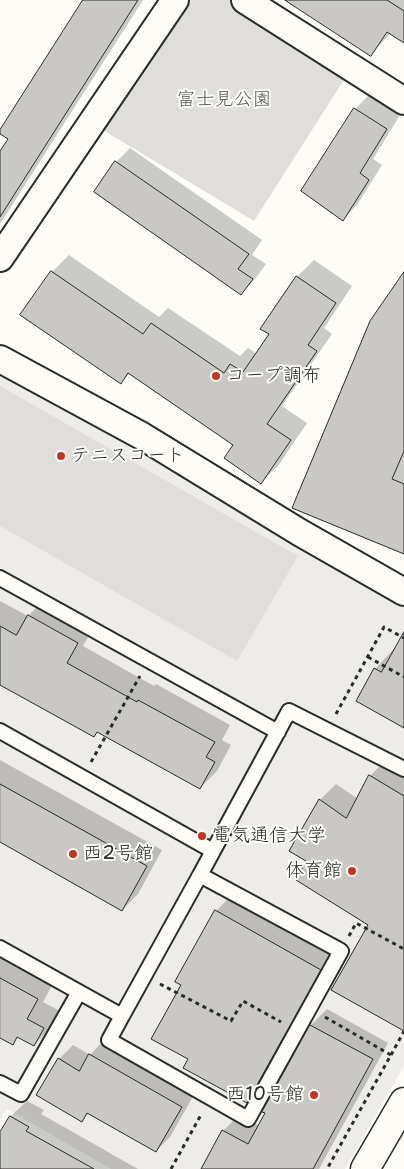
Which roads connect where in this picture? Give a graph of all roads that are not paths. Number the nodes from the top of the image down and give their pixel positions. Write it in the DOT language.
graph roads {
  1 [pos="175,0"];
  2 [pos="244,0"];
  3 [pos="404,101"];
  4 [pos="0,258"];
  5 [pos="0,359"];
  6 [pos="0,578"];
  7 [pos="404,592"];
  8 [pos="0,731"];
  9 [pos="278,732"];
  10 [pos="404,769"];
  11 [pos="213,851"];
  12 [pos="200,875"];
  13 [pos="0,948"];
  14 [pos="79,992"];
  15 [pos="122,1016"];
  16 [pos="0,1083"];
  17 [pos="404,1102"];
  18 [pos="365,1169"];
  1 -- 4 [label="street"];
  2 -- 3 [label="street"];
  5 -- 7 [label="street"];
  6 -- 9 [label="lane"];
  8 -- 11 [label="lane"];
  9 -- 10 [label="lane"];
  9 -- 11 [label="lane"];
  11 -- 12 [label="lane"];
  12 -- 15 [label="lane"];
  12 -- 15 [label="lane"];
  13 -- 14 [label="lane"];
  14 -- 15 [label="lane"];
  14 -- 16 [label="lane"];
  17 -- 18 [label="main road"];
}
